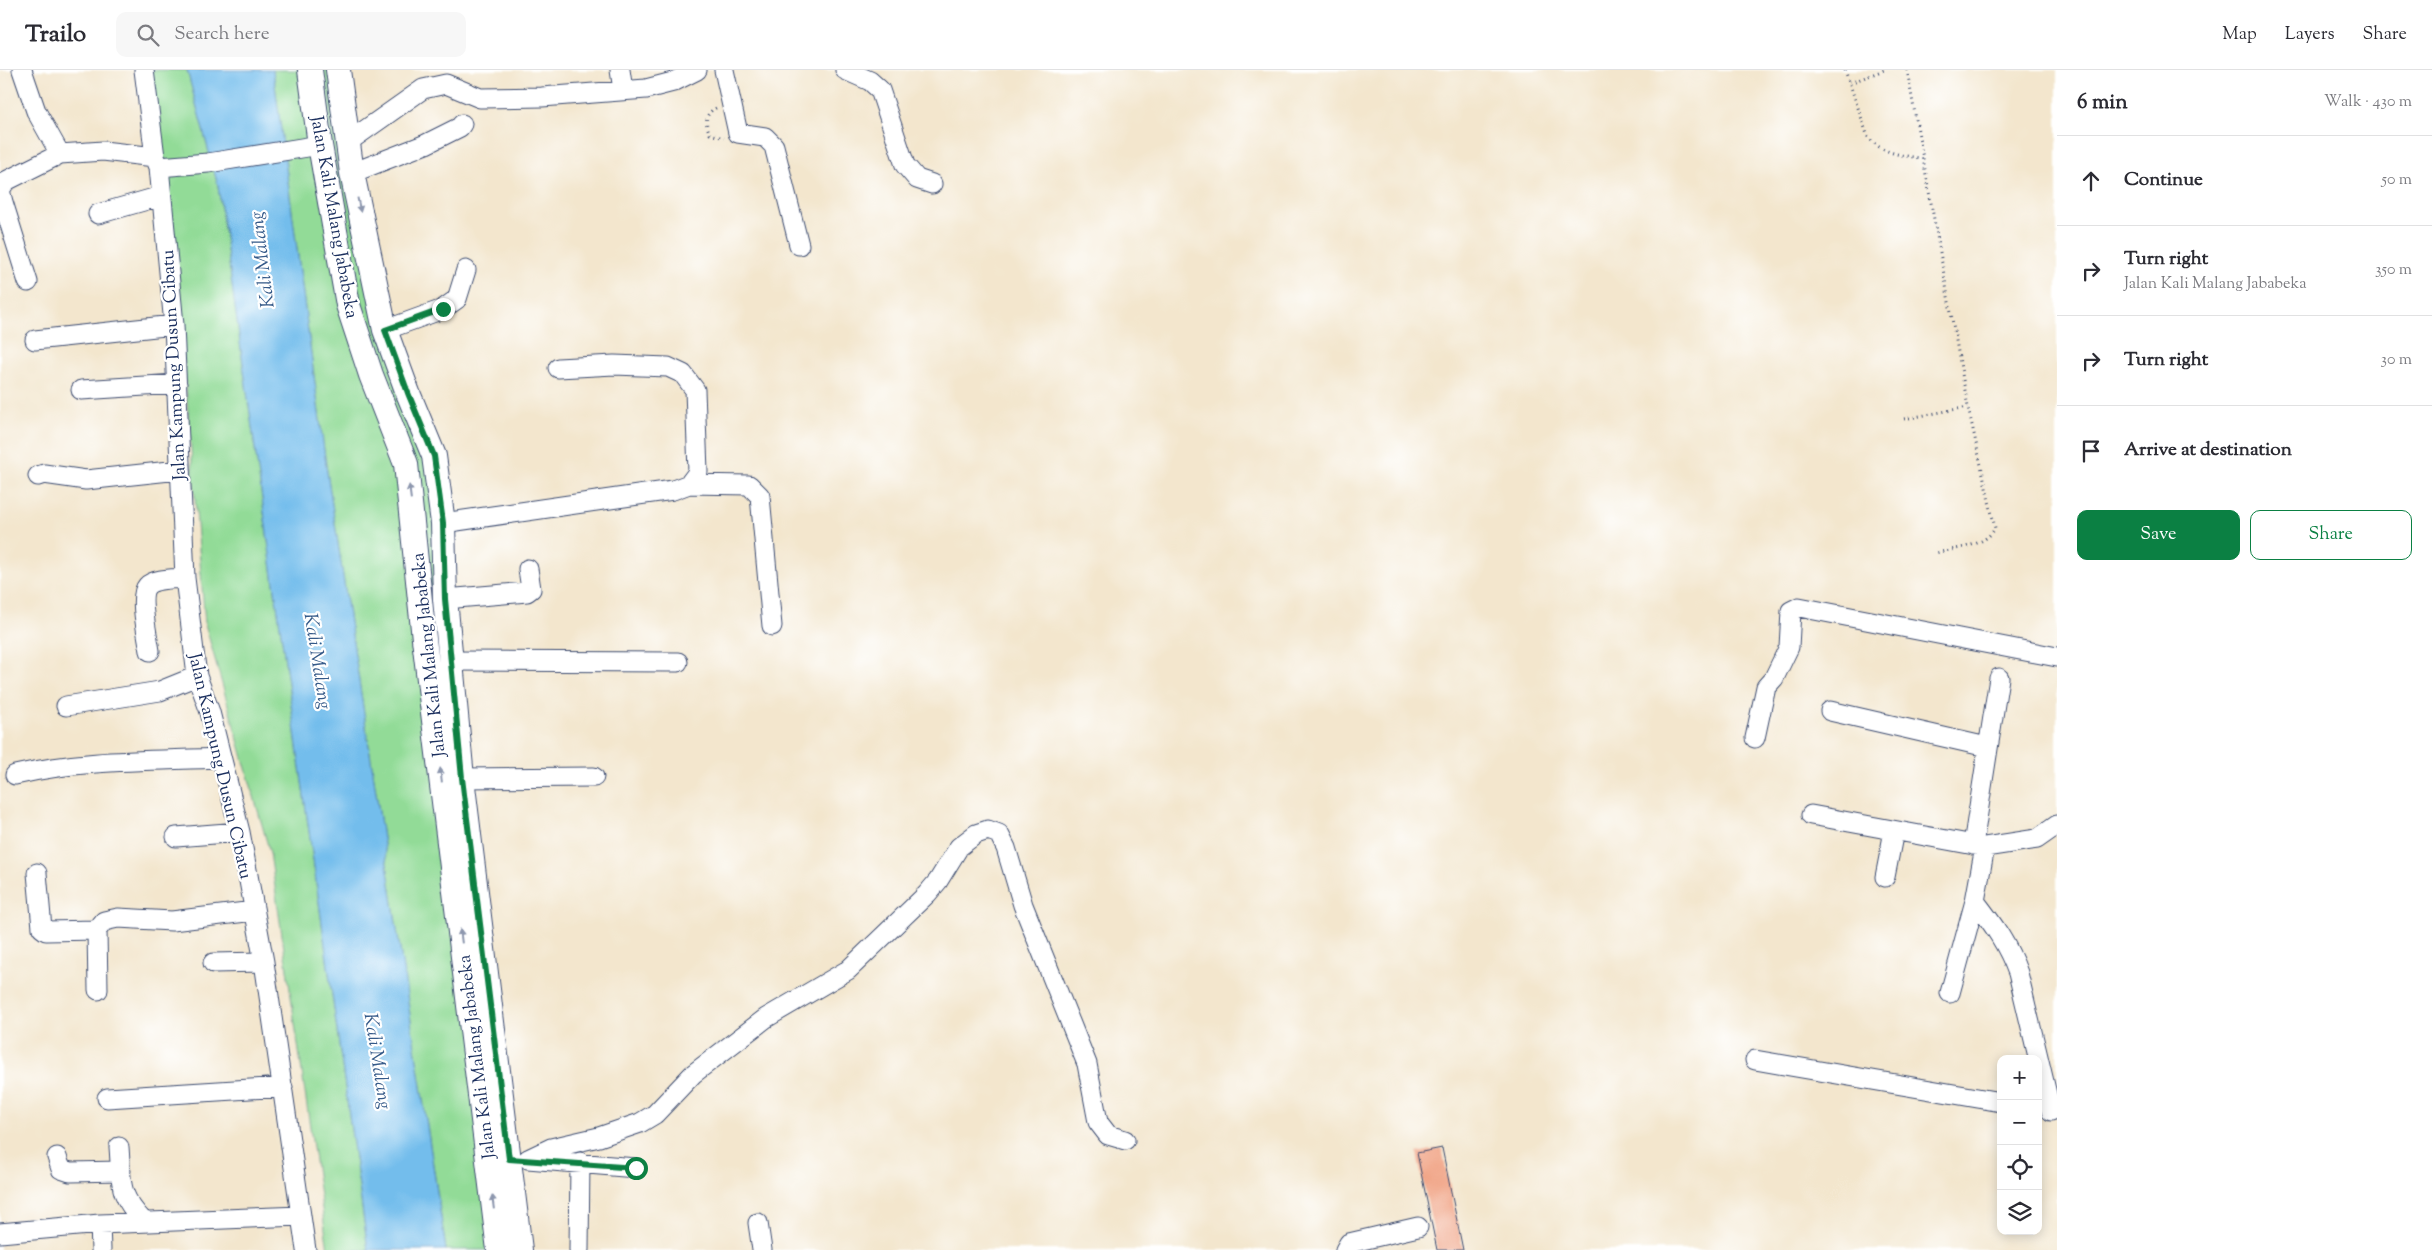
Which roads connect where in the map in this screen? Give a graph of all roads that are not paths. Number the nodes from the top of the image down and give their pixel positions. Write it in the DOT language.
graph roads {
  1 [pos="22,70"];
  2 [pos="144,70"];
  3 [pos="310,70"];
  4 [pos="338,70"];
  5 [pos="620,70"];
  6 [pos="697,70"];
  7 [pos="724,70"];
  8 [pos="845,70"];
  9 [pos="447,77"];
  10 [pos="623,90"];
  11 [pos="462,124"];
  12 [pos="348,142"];
  13 [pos="320,145"];
  14 [pos="60,154"];
  15 [pos="157,162"];
  16 [pos="352,173"];
  17 [pos="932,184"];
  18 [pos="161,196"];
  19 [pos="98,214"];
  20 [pos="799,245"];
  21 [pos="466,270"];
  22 [pos="28,282"];
  23 [pos="174,325"];
  24 [pos="385,330"];
  25 [pos="35,340"];
  26 [pos="558,368"];
  27 [pos="177,384"];
  28 [pos="81,390"];
  29 [pos="179,470"];
  30 [pos="38,476"];
  31 [pos="690,484"];
  32 [pos="443,523"];
  33 [pos="414,526"];
  34 [pos="528,569"];
  35 [pos="185,578"];
  36 [pos="445,599"];
  37 [pos="772,626"];
  38 [pos="150,651"];
  39 [pos="2057,657"];
  40 [pos="450,661"];
  41 [pos="678,662"];
  42 [pos="196,676"];
  43 [pos="1999,678"];
  44 [pos="66,706"];
  45 [pos="1830,711"];
  46 [pos="1755,738"];
  47 [pos="1987,746"];
  48 [pos="222,758"];
  49 [pos="15,775"];
  50 [pos="594,777"];
  51 [pos="462,778"];
  52 [pos="1811,815"];
  53 [pos="2057,826"];
  54 [pos="1894,831"];
  55 [pos="240,832"];
  56 [pos="176,837"];
  57 [pos="1979,846"];
  58 [pos="37,873"];
  59 [pos="1885,877"];
  60 [pos="1975,901"];
  61 [pos="254,911"];
  62 [pos="96,930"];
  63 [pos="264,962"];
  64 [pos="213,963"];
  65 [pos="98,990"];
  66 [pos="1950,993"];
  67 [pos="1755,1060"];
  68 [pos="283,1087"];
  69 [pos="107,1098"];
  70 [pos="1997,1101"];
  71 [pos="2049,1110"];
  72 [pos="1125,1140"];
  73 [pos="119,1147"];
  74 [pos="57,1157"];
  75 [pos="518,1159"];
  76 [pos="580,1162"];
  77 [pos="636,1168"];
  78 [pos="121,1171"];
  79 [pos="301,1216"];
  80 [pos="144,1222"];
  81 [pos="758,1223"];
  82 [pos="100,1224"];
  83 [pos="1418,1227"];
  84 [pos="0,1233"];
  85 [pos="101,1250"];
  86 [pos="306,1250"];
  87 [pos="499,1250"];
  88 [pos="520,1250"];
  89 [pos="578,1250"];
  90 [pos="762,1250"];
  91 [pos="1345,1250"];
  1 -- 14 [label="street"];
  2 -- 15 [label="street, Jalan Kampung Dusun Cibatu"];
  3 -- 13 [label="main road, Jalan Kali Malang Jababeka"];
  4 -- 12 [label="main road, Jalan Kali Malang Jababeka"];
  5 -- 10 [label="street"];
  6 -- 10 [label="street"];
  7 -- 20 [label="street"];
  8 -- 17 [label="street"];
  9 -- 10 [label="street"];
  9 -- 12 [label="street"];
  11 -- 16 [label="street"];
  12 -- 16 [label="main road, Jalan Kali Malang Jababeka"];
  13 -- 15 [label="street"];
  33 -- 13 [label="main road, Jalan Kali Malang Jababeka, one-way"];
  14 -- 15 [label="street"];
  14 -- 22 [label="street"];
  15 -- 18 [label="street, Jalan Kampung Dusun Cibatu"];
  16 -- 24 [label="main road, Jalan Kali Malang Jababeka, one-way"];
  18 -- 19 [label="street"];
  18 -- 23 [label="street, Jalan Kampung Dusun Cibatu"];
  21 -- 24 [label="street"];
  23 -- 25 [label="street"];
  23 -- 27 [label="street, Jalan Kampung Dusun Cibatu"];
  24 -- 32 [label="main road, Jalan Kali Malang Jababeka"];
  26 -- 31 [label="street"];
  27 -- 28 [label="street"];
  27 -- 29 [label="street, Jalan Kampung Dusun Cibatu"];
  29 -- 30 [label="street"];
  29 -- 35 [label="street, Jalan Kampung Dusun Cibatu"];
  31 -- 32 [label="street"];
  31 -- 37 [label="street"];
  32 -- 33 [label="main road"];
  32 -- 36 [label="main road, Jalan Kali Malang Jababeka"];
  87 -- 33 [label="main road, Jalan Kali Malang Jababeka, one-way"];
  34 -- 36 [label="street"];
  35 -- 38 [label="street"];
  35 -- 42 [label="street, Jalan Kampung Dusun Cibatu"];
  36 -- 40 [label="main road, Jalan Kali Malang Jababeka"];
  39 -- 46 [label="street"];
  40 -- 41 [label="street"];
  40 -- 51 [label="main road, Jalan Kali Malang Jababeka"];
  42 -- 44 [label="street"];
  42 -- 48 [label="street, Jalan Kampung Dusun Cibatu"];
  43 -- 47 [label="street"];
  45 -- 47 [label="street"];
  47 -- 57 [label="street"];
  48 -- 49 [label="street"];
  48 -- 55 [label="street, Jalan Kampung Dusun Cibatu"];
  50 -- 51 [label="street"];
  51 -- 75 [label="main road, Jalan Kali Malang Jababeka"];
  52 -- 54 [label="street"];
  53 -- 57 [label="street"];
  54 -- 57 [label="street"];
  54 -- 59 [label="street"];
  55 -- 56 [label="street"];
  55 -- 61 [label="street, Jalan Kampung Dusun Cibatu"];
  57 -- 60 [label="street"];
  58 -- 62 [label="street"];
  60 -- 66 [label="street"];
  60 -- 71 [label="street"];
  61 -- 62 [label="street"];
  61 -- 63 [label="street, Jalan Kampung Dusun Cibatu"];
  62 -- 65 [label="street"];
  63 -- 64 [label="street"];
  63 -- 68 [label="street, Jalan Kampung Dusun Cibatu"];
  67 -- 70 [label="street"];
  68 -- 69 [label="street"];
  68 -- 79 [label="street, Jalan Kampung Dusun Cibatu"];
  72 -- 75 [label="street"];
  73 -- 78 [label="street"];
  74 -- 78 [label="street"];
  75 -- 76 [label="street"];
  75 -- 88 [label="main road, Jalan Kali Malang Jababeka"];
  76 -- 77 [label="street"];
  76 -- 89 [label="street"];
  78 -- 80 [label="street"];
  79 -- 80 [label="street"];
  79 -- 86 [label="street, Jalan Kampung Dusun Cibatu"];
  80 -- 82 [label="street"];
  81 -- 90 [label="street"];
  82 -- 84 [label="street"];
  82 -- 85 [label="street"];
  83 -- 91 [label="street"];
}
